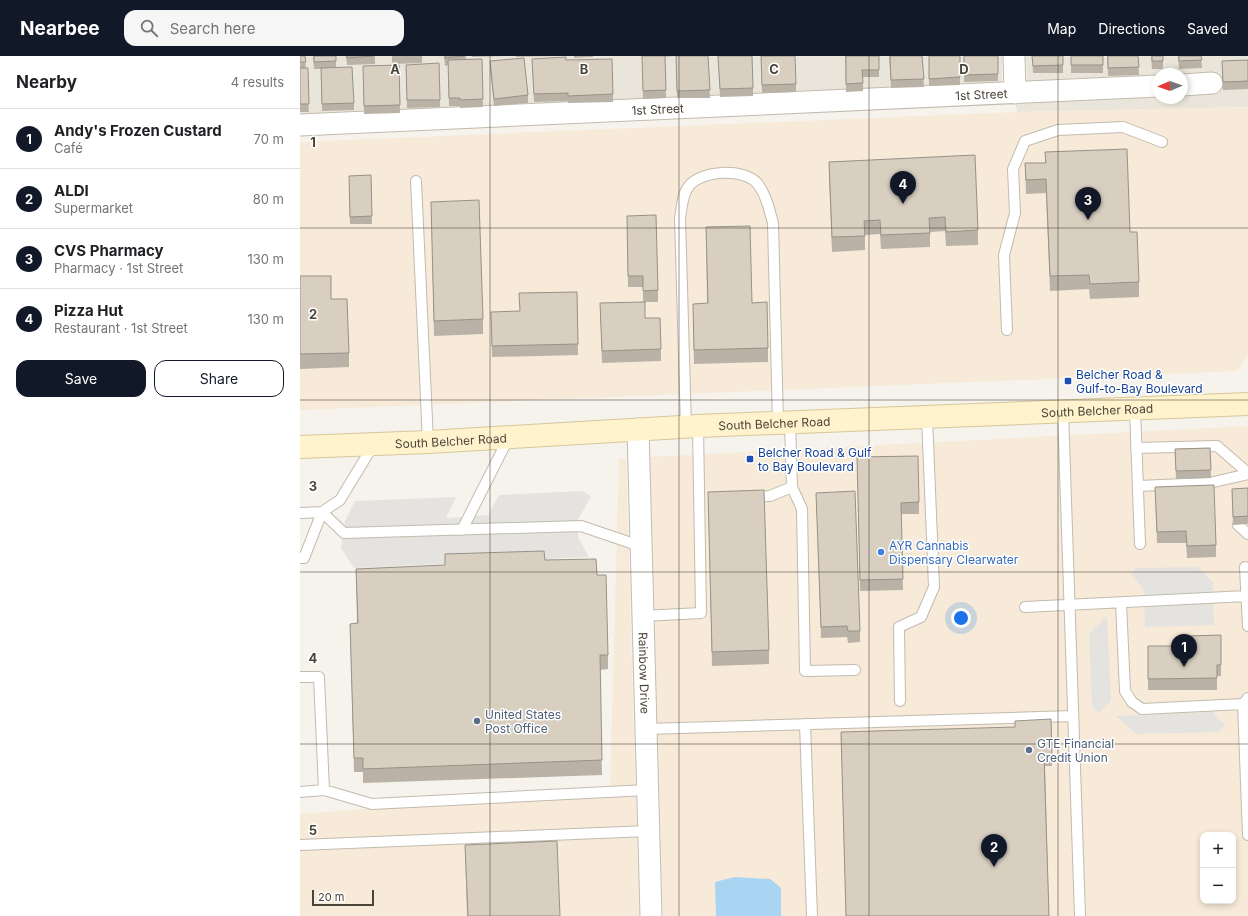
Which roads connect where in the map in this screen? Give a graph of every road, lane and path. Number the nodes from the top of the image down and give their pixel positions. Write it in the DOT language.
graph roads {
  1 [pos="1014,56"];
  2 [pos="1212,83"];
  3 [pos="1188,85"];
  4 [pos="1152,86"];
  5 [pos="1015,93"];
  6 [pos="300,125"];
  7 [pos="1162,142"];
  8 [pos="416,181"];
  9 [pos="1007,330"];
  10 [pos="1248,404"];
  11 [pos="1135,408"];
  12 [pos="1063,411"];
  13 [pos="927,417"];
  14 [pos="784,423"];
  15 [pos="692,426"];
  16 [pos="638,429"];
  17 [pos="510,436"];
  18 [pos="428,442"];
  19 [pos="374,444"];
  20 [pos="300,447"];
  21 [pos="1136,448"];
  22 [pos="1248,474"];
  23 [pos="1138,486"];
  24 [pos="792,487"];
  25 [pos="738,498"];
  26 [pos="322,512"];
  27 [pos="300,513"];
  28 [pos="1238,525"];
  29 [pos="462,530"];
  30 [pos="1248,534"];
  31 [pos="1140,544"];
  32 [pos="640,546"];
  33 [pos="300,558"];
  34 [pos="1245,567"];
  35 [pos="1247,596"];
  36 [pos="1122,603"];
  37 [pos="1068,606"];
  38 [pos="1025,607"];
  39 [pos="642,616"];
  40 [pos="1248,626"];
  41 [pos="855,670"];
  42 [pos="300,677"];
  43 [pos="900,701"];
  44 [pos="1245,701"];
  45 [pos="1073,716"];
  46 [pos="805,724"];
  47 [pos="646,729"];
  48 [pos="324,790"];
  49 [pos="647,790"];
  50 [pos="300,792"];
  51 [pos="1248,821"];
  52 [pos="648,831"];
  53 [pos="1248,835"];
  54 [pos="300,845"];
  55 [pos="651,916"];
  56 [pos="812,916"];
  57 [pos="1080,916"];
  1 -- 5 [label="street"];
  2 -- 3 [label="street"];
  4 -- 5 [label="street, 1st Street"];
  5 -- 6 [label="street, 1st Street"];
  7 -- 9 [label="lane"];
  8 -- 18 [label="lane"];
  10 -- 11 [label="main road, South Belcher Road"];
  11 -- 12 [label="main road, South Belcher Road"];
  11 -- 21 [label="lane"];
  12 -- 13 [label="main road, South Belcher Road"];
  12 -- 37 [label="lane"];
  13 -- 14 [label="main road, South Belcher Road"];
  13 -- 43 [label="lane"];
  14 -- 15 [label="main road, South Belcher Road"];
  14 -- 15 [label="lane"];
  14 -- 24 [label="lane"];
  15 -- 16 [label="main road, South Belcher Road"];
  15 -- 39 [label="lane"];
  16 -- 17 [label="main road, South Belcher Road"];
  16 -- 32 [label="street, Rainbow Drive"];
  17 -- 18 [label="main road, South Belcher Road"];
  17 -- 29 [label="lane"];
  18 -- 19 [label="main road, South Belcher Road"];
  19 -- 20 [label="main road, South Belcher Road"];
  19 -- 26 [label="lane"];
  21 -- 22 [label="lane"];
  21 -- 23 [label="lane"];
  22 -- 23 [label="lane"];
  23 -- 31 [label="lane"];
  24 -- 25 [label="lane"];
  24 -- 41 [label="lane"];
  26 -- 27 [label="lane"];
  26 -- 29 [label="lane"];
  26 -- 33 [label="lane"];
  28 -- 30 [label="lane"];
  29 -- 32 [label="lane"];
  32 -- 39 [label="street, Rainbow Drive"];
  34 -- 35 [label="lane"];
  35 -- 36 [label="lane"];
  35 -- 40 [label="lane"];
  36 -- 37 [label="lane"];
  36 -- 44 [label="lane"];
  37 -- 38 [label="lane"];
  37 -- 45 [label="lane"];
  39 -- 47 [label="street, Rainbow Drive"];
  42 -- 48 [label="lane"];
  44 -- 51 [label="lane"];
  45 -- 46 [label="lane"];
  45 -- 57 [label="lane"];
  46 -- 47 [label="lane"];
  46 -- 56 [label="lane"];
  47 -- 49 [label="street, Rainbow Drive"];
  48 -- 49 [label="lane"];
  48 -- 50 [label="lane"];
  49 -- 52 [label="street, Rainbow Drive"];
  51 -- 53 [label="lane"];
  52 -- 54 [label="lane"];
  52 -- 55 [label="street, Rainbow Drive"];
}
